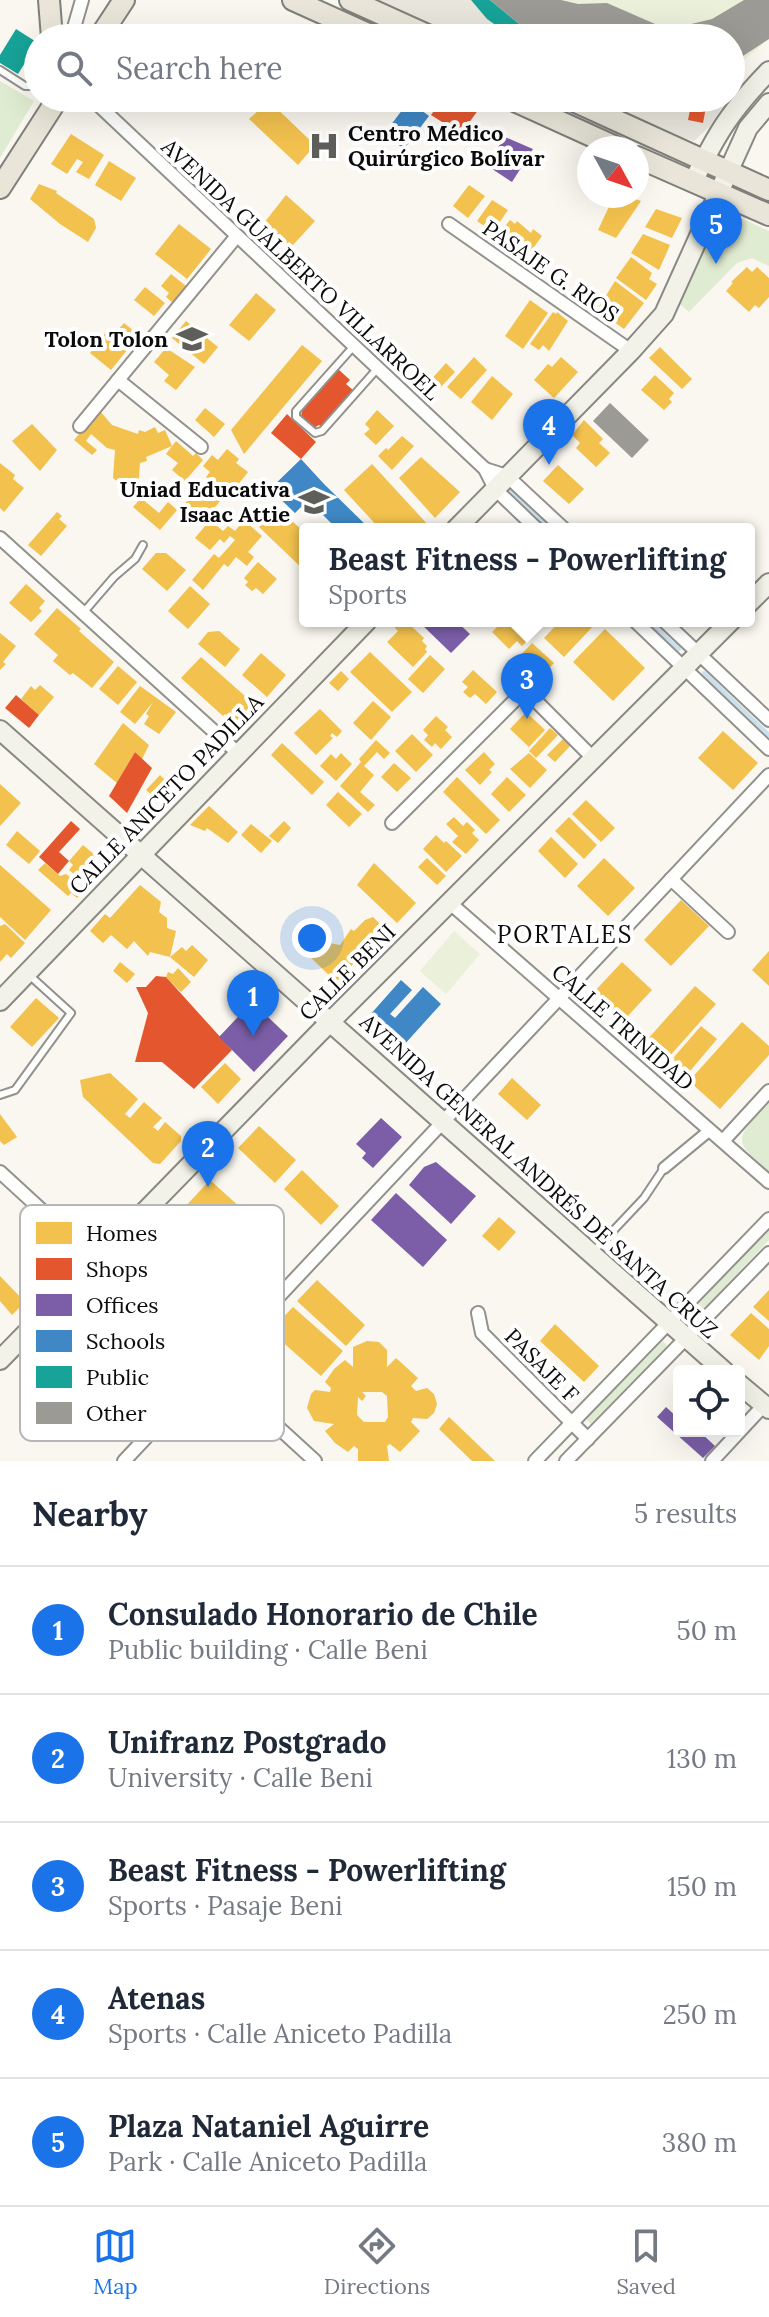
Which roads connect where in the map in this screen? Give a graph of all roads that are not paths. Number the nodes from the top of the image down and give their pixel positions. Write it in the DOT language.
graph roads {
  1 [pos="49,0"];
  2 [pos="82,0"];
  3 [pos="124,0"];
  4 [pos="293,0"];
  5 [pos="350,0"];
  6 [pos="51,24"];
  7 [pos="75,24"];
  8 [pos="108,24"];
  9 [pos="346,24"];
  10 [pos="403,24"];
  11 [pos="0,70"];
  12 [pos="769,71"];
  13 [pos="24,85"];
  14 [pos="745,96"];
  15 [pos="769,103"];
  16 [pos="40,112"];
  17 [pos="49,112"];
  18 [pos="106,112"];
  19 [pos="539,112"];
  20 [pos="598,112"];
  21 [pos="730,112"];
  22 [pos="36,132"];
  23 [pos="592,136"];
  24 [pos="704,160"];
  25 [pos="649,162"];
  26 [pos="728,171"];
  27 [pos="693,182"];
  28 [pos="0,188"];
  29 [pos="769,190"];
  30 [pos="718,193"];
  31 [pos="769,215"];
  32 [pos="449,224"];
  33 [pos="236,237"];
  34 [pos="353,347"];
  35 [pos="631,351"];
  36 [pos="377,369"];
  37 [pos="118,380"];
  38 [pos="80,426"];
  39 [pos="201,447"];
  40 [pos="501,483"];
  41 [pos="462,523"];
  42 [pos="532,523"];
  43 [pos="556,523"];
  44 [pos="0,538"];
  45 [pos="143,545"];
  46 [pos="83,613"];
  47 [pos="361,627"];
  48 [pos="641,627"];
  49 [pos="670,627"];
  50 [pos="725,627"];
  51 [pos="698,653"];
  52 [pos="684,667"];
  53 [pos="769,720"];
  54 [pos="0,730"];
  55 [pos="769,749"];
  56 [pos="239,754"];
  57 [pos="593,758"];
  58 [pos="769,775"];
  59 [pos="392,823"];
  60 [pos="142,853"];
  61 [pos="671,879"];
  62 [pos="450,903"];
  63 [pos="728,932"];
  64 [pos="27,973"];
  65 [pos="559,998"];
  66 [pos="0,1001"];
  67 [pos="330,1022"];
  68 [pos="769,1091"];
  69 [pos="0,1095"];
  70 [pos="444,1121"];
  71 [pos="710,1130"];
  72 [pos="723,1141"];
  73 [pos="664,1168"];
  74 [pos="0,1172"];
  75 [pos="769,1182"];
  76 [pos="36,1205"];
  77 [pos="152,1205"];
  78 [pos="769,1219"];
  79 [pos="769,1253"];
  80 [pos="592,1254"];
  81 [pos="284,1291"];
  82 [pos="478,1313"];
  83 [pos="670,1323"];
  84 [pos="687,1338"];
  85 [pos="20,1340"];
  86 [pos="0,1360"];
  87 [pos="717,1365"];
  88 [pos="745,1389"];
  89 [pos="766,1407"];
  90 [pos="572,1423"];
  91 [pos="284,1432"];
  92 [pos="588,1439"];
  93 [pos="146,1441"];
  94 [pos="131,1458"];
  95 [pos="315,1461"];
  96 [pos="535,1461"];
  97 [pos="566,1461"];
  98 [pos="712,1461"];
  1 -- 6 [label="main road"];
  2 -- 7 [label="street"];
  3 -- 8 [label="main road"];
  4 -- 9 [label="main road"];
  5 -- 10 [label="main road"];
  11 -- 13 [label="lane"];
  12 -- 14 [label="main road"];
  15 -- 26 [label="main road"];
  16 -- 22 [label="main road"];
  17 -- 22 [label="main road"];
  18 -- 33 [label="street, AVENIDA GUALBERTO VILLARROEL"];
  19 -- 23 [label="main road"];
  20 -- 24 [label="main road"];
  21 -- 24 [label="main road"];
  22 -- 28 [label="main road"];
  24 -- 26 [label="main road"];
  24 -- 27 [label="main road"];
  25 -- 27 [label="main road"];
  26 -- 29 [label="main road"];
  26 -- 30 [label="main road"];
  27 -- 30 [label="main road"];
  30 -- 31 [label="main road"];
  30 -- 35 [label="main road"];
  32 -- 35 [label="street, PASAJE G. RIOS"];
  33 -- 34 [label="street, AVENIDA GUALBERTO VILLARROEL"];
  33 -- 37 [label="street"];
  34 -- 36 [label="street, AVENIDA GUALBERTO VILLARROEL"];
  34 -- 36 [label="lane"];
  35 -- 40 [label="main road"];
  36 -- 40 [label="street, AVENIDA GUALBERTO VILLARROEL"];
  37 -- 38 [label="street"];
  37 -- 39 [label="street"];
  40 -- 41 [label="main road"];
  40 -- 42 [label="street, AVENIDA GUALBERTO VILLARROEL"];
  40 -- 43 [label="street, AVENIDA GUALBERTO VILLARROEL"];
  44 -- 46 [label="street"];
  45 -- 46 [label="lane"];
  46 -- 56 [label="street"];
  47 -- 56 [label="main road, CALLE ANICETO PADILLA"];
  48 -- 52 [label="street"];
  49 -- 51 [label="street"];
  50 -- 51 [label="main road, CALLE BENI"];
  51 -- 52 [label="main road, CALLE BENI"];
  51 -- 53 [label="street"];
  52 -- 55 [label="street"];
  52 -- 57 [label="main road, CALLE BENI"];
  54 -- 60 [label="main road, AVENIDA GENERAL ANDRÉS DE SANTA CRUZ"];
  56 -- 60 [label="main road, CALLE ANICETO PADILLA"];
  57 -- 59 [label="street"];
  57 -- 62 [label="main road, CALLE BENI"];
  58 -- 61 [label="street"];
  60 -- 64 [label="main road, CALLE ANICETO PADILLA"];
  60 -- 67 [label="main road, AVENIDA GENERAL ANDRÉS DE SANTA CRUZ"];
  61 -- 63 [label="street"];
  61 -- 65 [label="street"];
  62 -- 65 [label="street, CALLE TRINIDAD"];
  62 -- 67 [label="main road, CALLE BENI"];
  64 -- 66 [label="main road, CALLE ANICETO PADILLA"];
  64 -- 69 [label="lane"];
  65 -- 70 [label="street"];
  65 -- 71 [label="street, CALLE TRINIDAD"];
  67 -- 70 [label="main road, AVENIDA GENERAL ANDRÉS DE SANTA CRUZ"];
  67 -- 77 [label="main road, CALLE BENI"];
  68 -- 72 [label="street"];
  70 -- 80 [label="main road, AVENIDA GENERAL ANDRÉS DE SANTA CRUZ"];
  70 -- 81 [label="street"];
  71 -- 72 [label="street, CALLE TRINIDAD"];
  71 -- 73 [label="street"];
  72 -- 75 [label="street, CALLE TRINIDAD"];
  73 -- 80 [label="lane"];
  74 -- 76 [label="street"];
  78 -- 83 [label="street"];
  79 -- 84 [label="street"];
  80 -- 83 [label="main road, AVENIDA GENERAL ANDRÉS DE SANTA CRUZ"];
  82 -- 90 [label="street, PASAJE F"];
  83 -- 84 [label="main road, AVENIDA GENERAL ANDRÉS DE SANTA CRUZ"];
  83 -- 90 [label="street"];
  84 -- 87 [label="main road, AVENIDA GENERAL ANDRÉS DE SANTA CRUZ"];
  84 -- 92 [label="street"];
  85 -- 86 [label="main road, CALLE BENI"];
  88 -- 89 [label="main road"];
  89 -- 98 [label="street"];
  90 -- 92 [label="street, PASAJE F"];
  90 -- 96 [label="street"];
  91 -- 95 [label="street"];
  92 -- 97 [label="street"];
  93 -- 94 [label="street"];
}
